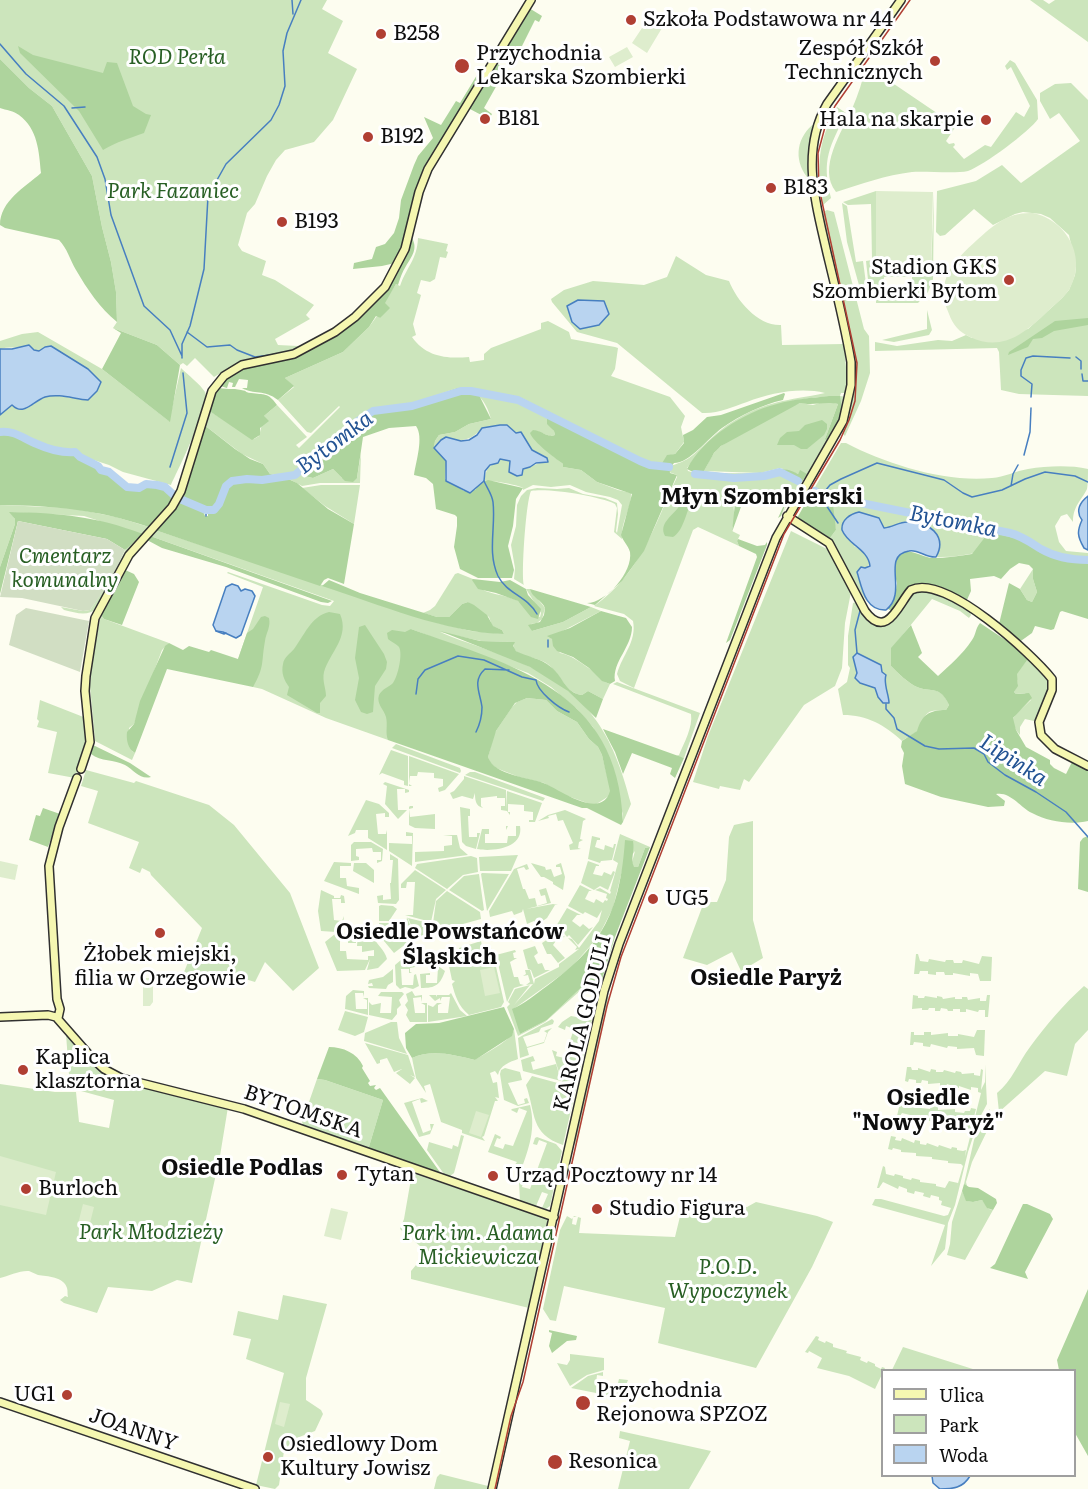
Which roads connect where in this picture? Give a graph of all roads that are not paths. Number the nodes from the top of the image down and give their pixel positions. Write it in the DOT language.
graph roads {
  1 [pos="531,0"];
  2 [pos="901,0"];
  3 [pos="787,516"];
  4 [pos="1088,765"];
  5 [pos="81,769"];
  6 [pos="77,778"];
  7 [pos="0,1017"];
  8 [pos="55,1017"];
  9 [pos="554,1217"];
  10 [pos="0,1402"];
  11 [pos="255,1489"];
  12 [pos="492,1489"];
  1 -- 5 [label="street"];
  2 -- 3 [label="street, KAROLA GODULI"];
  3 -- 4 [label="street"];
  3 -- 9 [label="street, KAROLA GODULI"];
  6 -- 8 [label="street"];
  7 -- 8 [label="street"];
  8 -- 9 [label="street, BYTOMSKA"];
  9 -- 12 [label="street, KAROLA GODULI"];
  10 -- 11 [label="street, JOANNY"];
}
